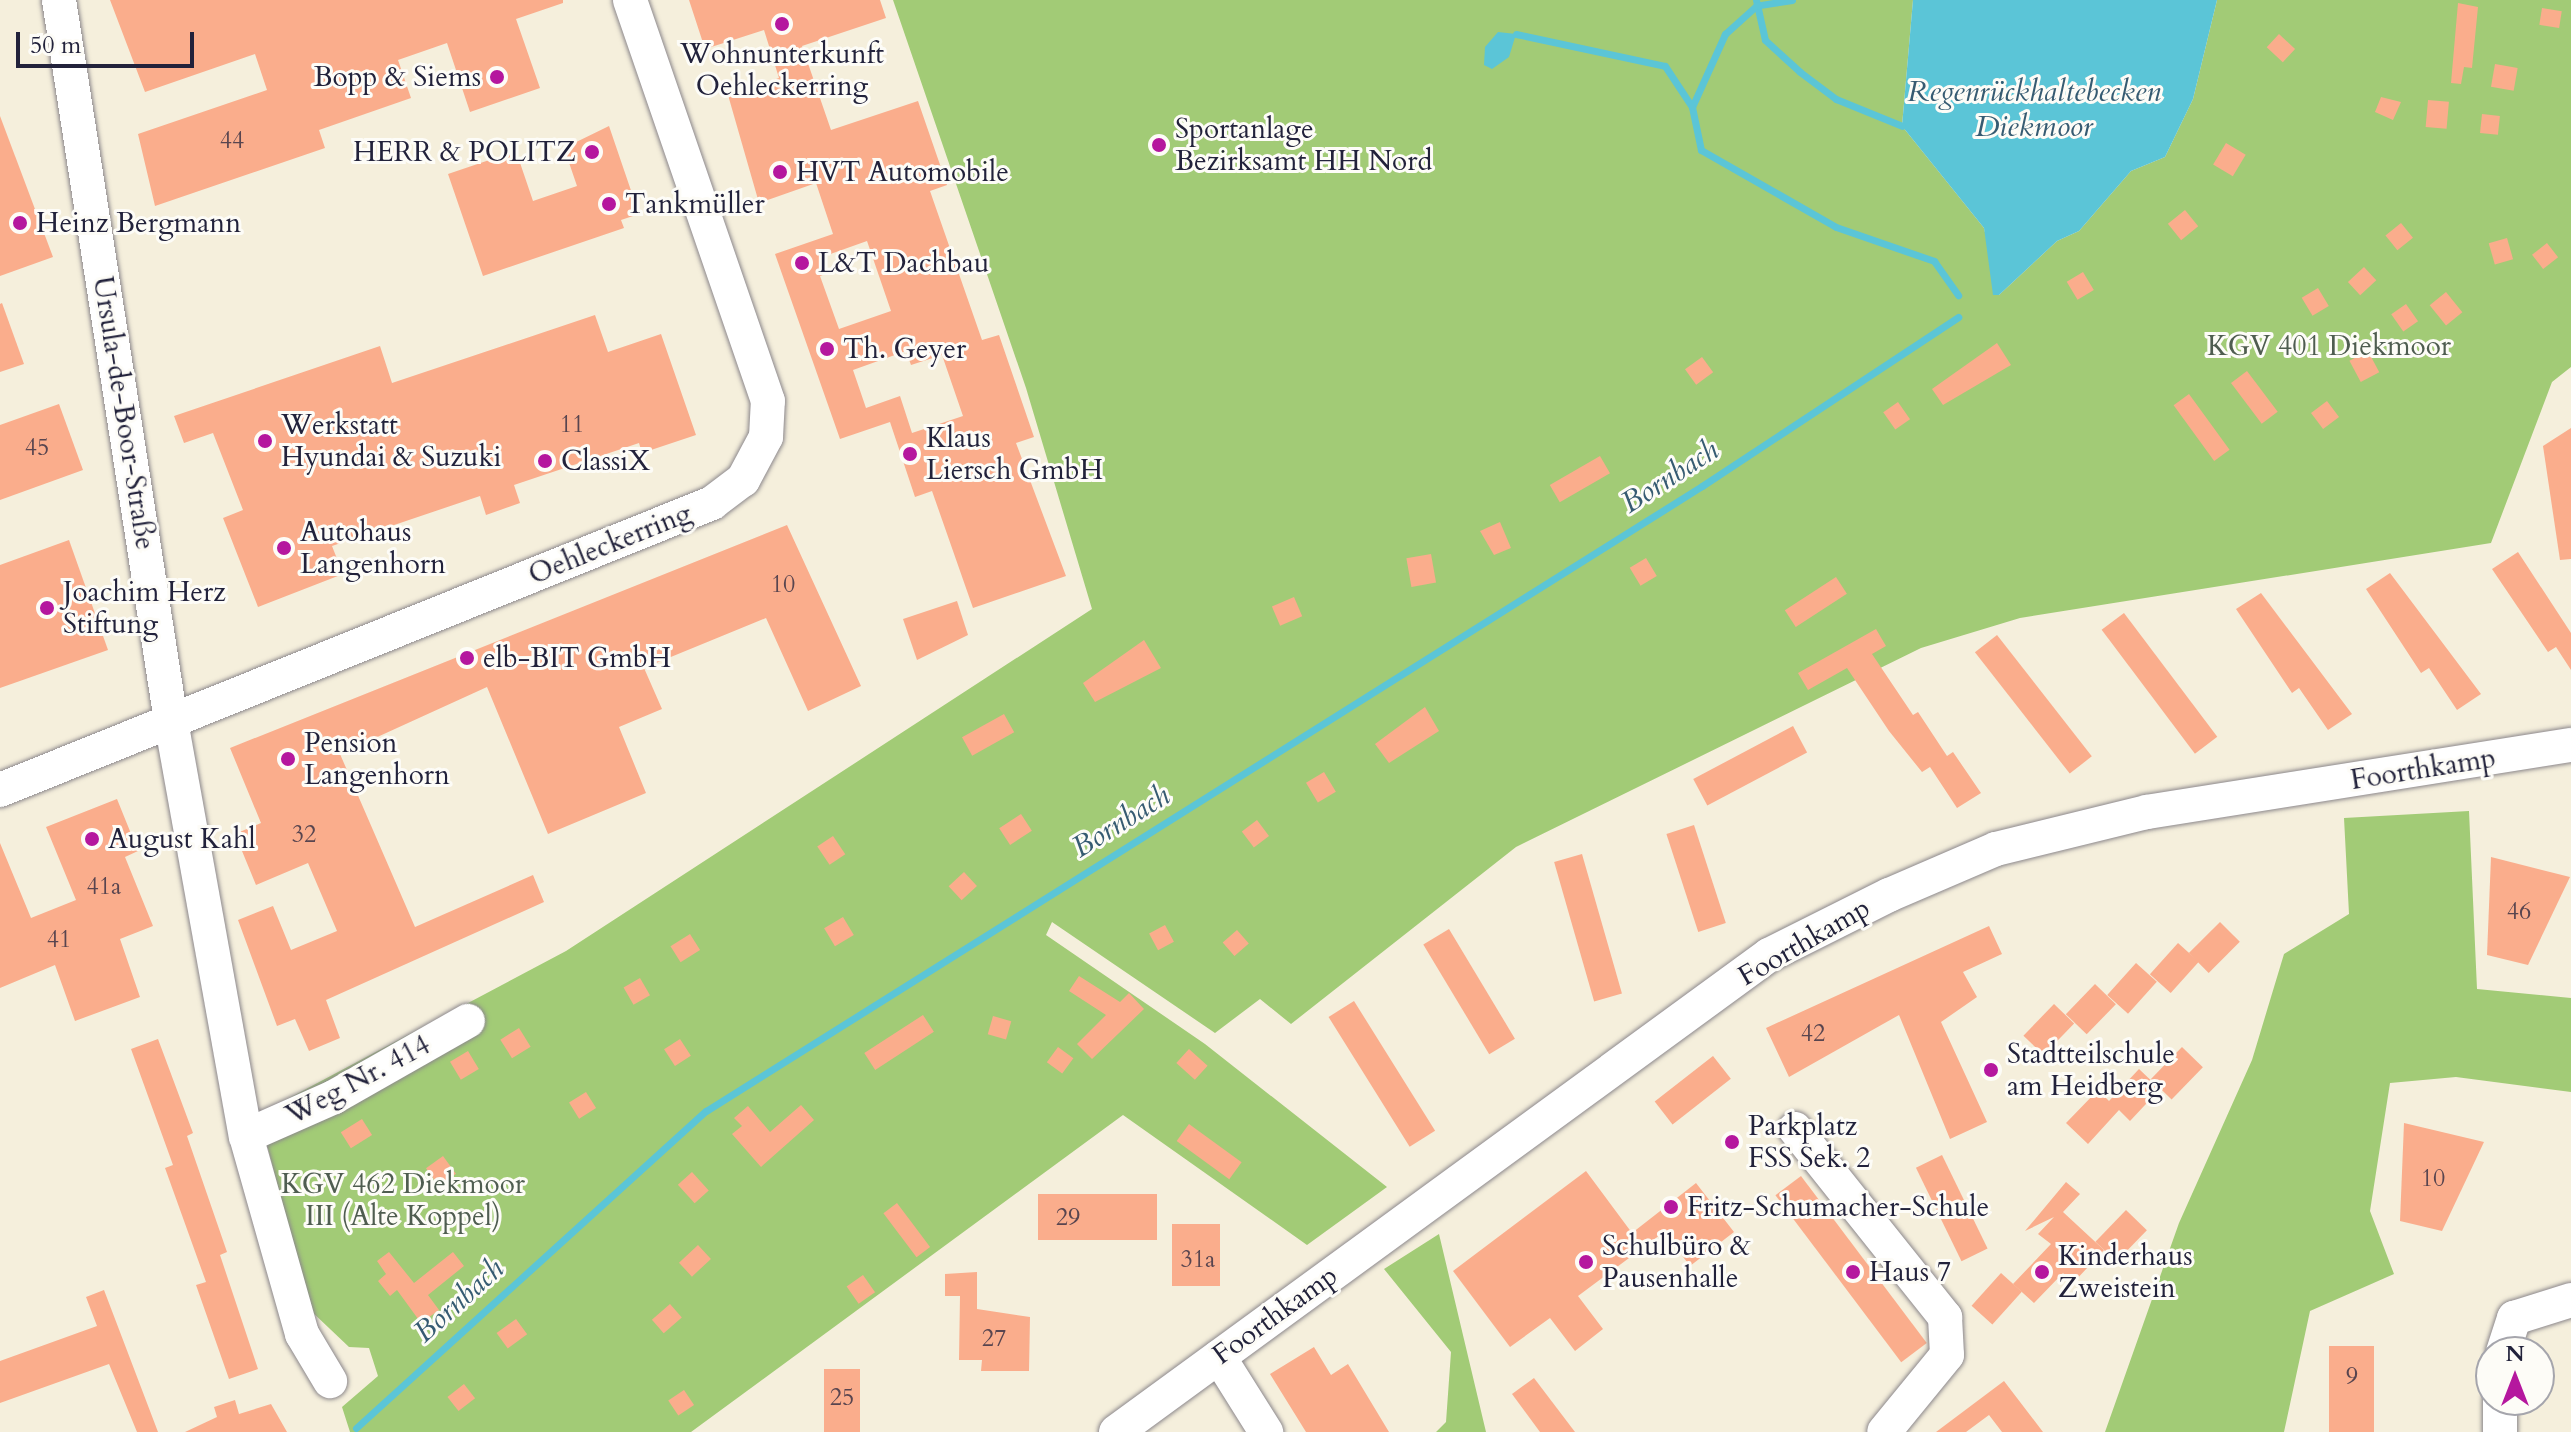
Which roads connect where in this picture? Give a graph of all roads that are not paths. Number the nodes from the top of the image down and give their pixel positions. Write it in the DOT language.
graph roads {
  1 [pos="59,0"];
  2 [pos="630,0"];
  3 [pos="171,721"];
  4 [pos="2571,745"];
  5 [pos="0,790"];
  6 [pos="468,1021"];
  7 [pos="1795,1129"];
  8 [pos="246,1136"];
  9 [pos="2571,1300"];
  10 [pos="2508,1336"];
  11 [pos="1219,1357"];
  12 [pos="330,1381"];
  13 [pos="1116,1432"];
  14 [pos="1266,1432"];
  15 [pos="1884,1432"];
  1 -- 3 [label="street, Ursula-de-Boor-Straße"];
  2 -- 3 [label="street, Oehleckerring"];
  3 -- 5 [label="street, Oehleckerring"];
  3 -- 8 [label="street, Ursula-de-Boor-Straße"];
  4 -- 11 [label="street, Foorthkamp"];
  6 -- 8 [label="street, Weg Nr. 414"];
  7 -- 15 [label="street"];
  8 -- 12 [label="street, Ursula-de-Boor-Straße"];
  9 -- 10 [label="street"];
  11 -- 13 [label="street, Foorthkamp"];
  11 -- 14 [label="street"];
}
